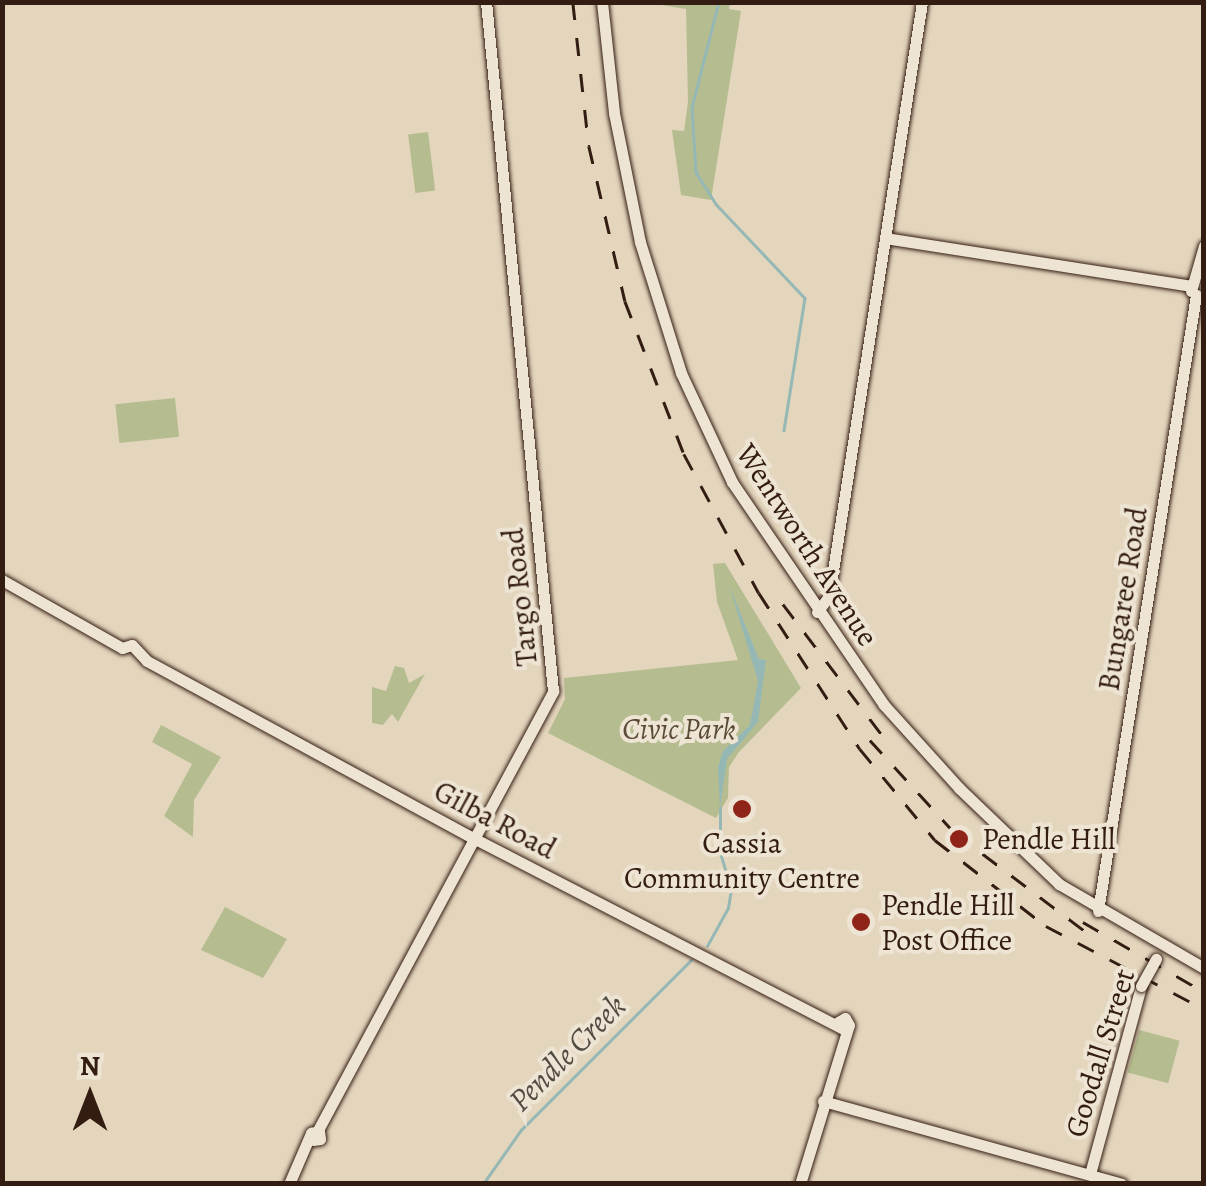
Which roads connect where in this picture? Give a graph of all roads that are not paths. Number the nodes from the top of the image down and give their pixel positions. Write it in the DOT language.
graph roads {
  1 [pos="486,2"];
  2 [pos="602,2"];
  3 [pos="922,2"];
  4 [pos="885,238"];
  5 [pos="1204,246"];
  6 [pos="1198,287"];
  7 [pos="2,580"];
  8 [pos="817,612"];
  9 [pos="477,840"];
  10 [pos="1098,911"];
  11 [pos="1159,953"];
  12 [pos="1204,968"];
  13 [pos="823,1101"];
  14 [pos="1090,1174"];
  15 [pos="289,1184"];
  16 [pos="800,1184"];
  17 [pos="1122,1184"];
  1 -- 9 [label="street, Targo Road"];
  2 -- 8 [label="street, Wentworth Avenue"];
  3 -- 4 [label="street"];
  4 -- 6 [label="street"];
  4 -- 8 [label="street"];
  5 -- 6 [label="street, Bungaree Road"];
  6 -- 10 [label="street, Bungaree Road"];
  7 -- 9 [label="street, Gilba Road"];
  8 -- 10 [label="street, Wentworth Avenue"];
  9 -- 13 [label="street, Gilba Road"];
  9 -- 15 [label="street, Targo Road"];
  10 -- 11 [label="street, Wentworth Avenue"];
  11 -- 12 [label="street, Wentworth Avenue"];
  11 -- 14 [label="street, Goodall Street, bridge"];
  13 -- 14 [label="street"];
  13 -- 16 [label="street"];
  14 -- 17 [label="street"];
}
